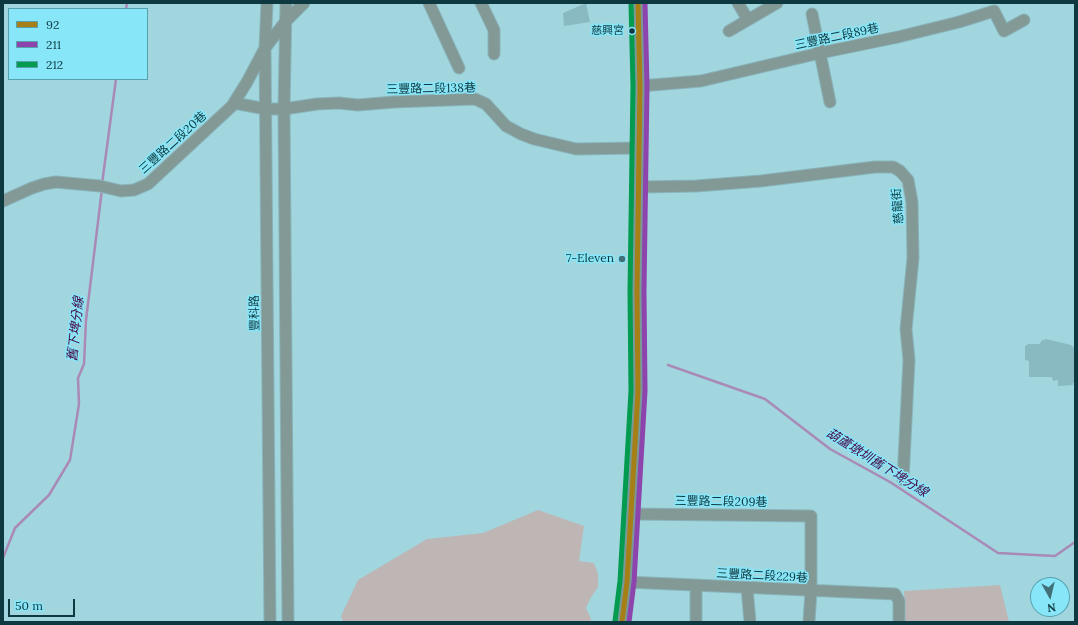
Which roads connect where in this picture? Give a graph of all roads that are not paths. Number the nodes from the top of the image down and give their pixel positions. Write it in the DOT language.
graph roads {
  1 [pos="267,3"];
  2 [pos="286,3"];
  3 [pos="304,3"];
  4 [pos="429,3"];
  5 [pos="482,3"];
  6 [pos="638,3"];
  7 [pos="738,3"];
  8 [pos="777,3"];
  9 [pos="812,14"];
  10 [pos="748,20"];
  11 [pos="1024,20"];
  12 [pos="286,21"];
  13 [pos="730,31"];
  14 [pos="265,48"];
  15 [pos="820,53"];
  16 [pos="494,54"];
  17 [pos="460,68"];
  18 [pos="640,86"];
  19 [pos="830,102"];
  20 [pos="234,103"];
  21 [pos="266,109"];
  22 [pos="284,109"];
  23 [pos="639,148"];
  24 [pos="639,187"];
  25 [pos="3,201"];
  26 [pos="903,480"];
  27 [pos="631,514"];
  28 [pos="627,582"];
  29 [pos="696,585"];
  30 [pos="747,588"];
  31 [pos="811,591"];
  32 [pos="270,622"];
  33 [pos="288,622"];
  34 [pos="622,622"];
  35 [pos="696,622"];
  36 [pos="750,622"];
  37 [pos="809,622"];
  38 [pos="899,622"];
  1 -- 14 [label="street, 豐科路"];
  2 -- 12 [label="street"];
  3 -- 12 [label="street, 三豐路二段20巷"];
  4 -- 17 [label="street"];
  5 -- 16 [label="street"];
  6 -- 18 [label="main road"];
  7 -- 10 [label="street"];
  8 -- 10 [label="street"];
  9 -- 15 [label="street"];
  10 -- 13 [label="street"];
  11 -- 15 [label="street, 三豐路二段89巷"];
  12 -- 14 [label="street, 三豐路二段20巷"];
  12 -- 22 [label="street"];
  14 -- 20 [label="street, 三豐路二段20巷"];
  14 -- 21 [label="street, 豐科路"];
  15 -- 18 [label="street, 三豐路二段89巷"];
  15 -- 19 [label="street"];
  18 -- 23 [label="main road"];
  20 -- 21 [label="street, 三豐路二段138巷"];
  20 -- 25 [label="street, 三豐路二段20巷"];
  21 -- 22 [label="street, 三豐路二段138巷"];
  21 -- 32 [label="street, 豐科路"];
  22 -- 23 [label="street, 三豐路二段138巷"];
  22 -- 33 [label="street"];
  23 -- 24 [label="main road"];
  24 -- 26 [label="street, 慈龍街"];
  24 -- 27 [label="main road"];
  27 -- 28 [label="main road"];
  27 -- 31 [label="street, 三豐路二段209巷"];
  28 -- 29 [label="street, 三豐路二段229巷"];
  28 -- 34 [label="main road"];
  29 -- 30 [label="street, 三豐路二段229巷"];
  29 -- 35 [label="street"];
  30 -- 31 [label="street, 三豐路二段229巷"];
  30 -- 36 [label="street"];
  31 -- 37 [label="street"];
  31 -- 38 [label="street, 三豐路二段229巷"];
}
